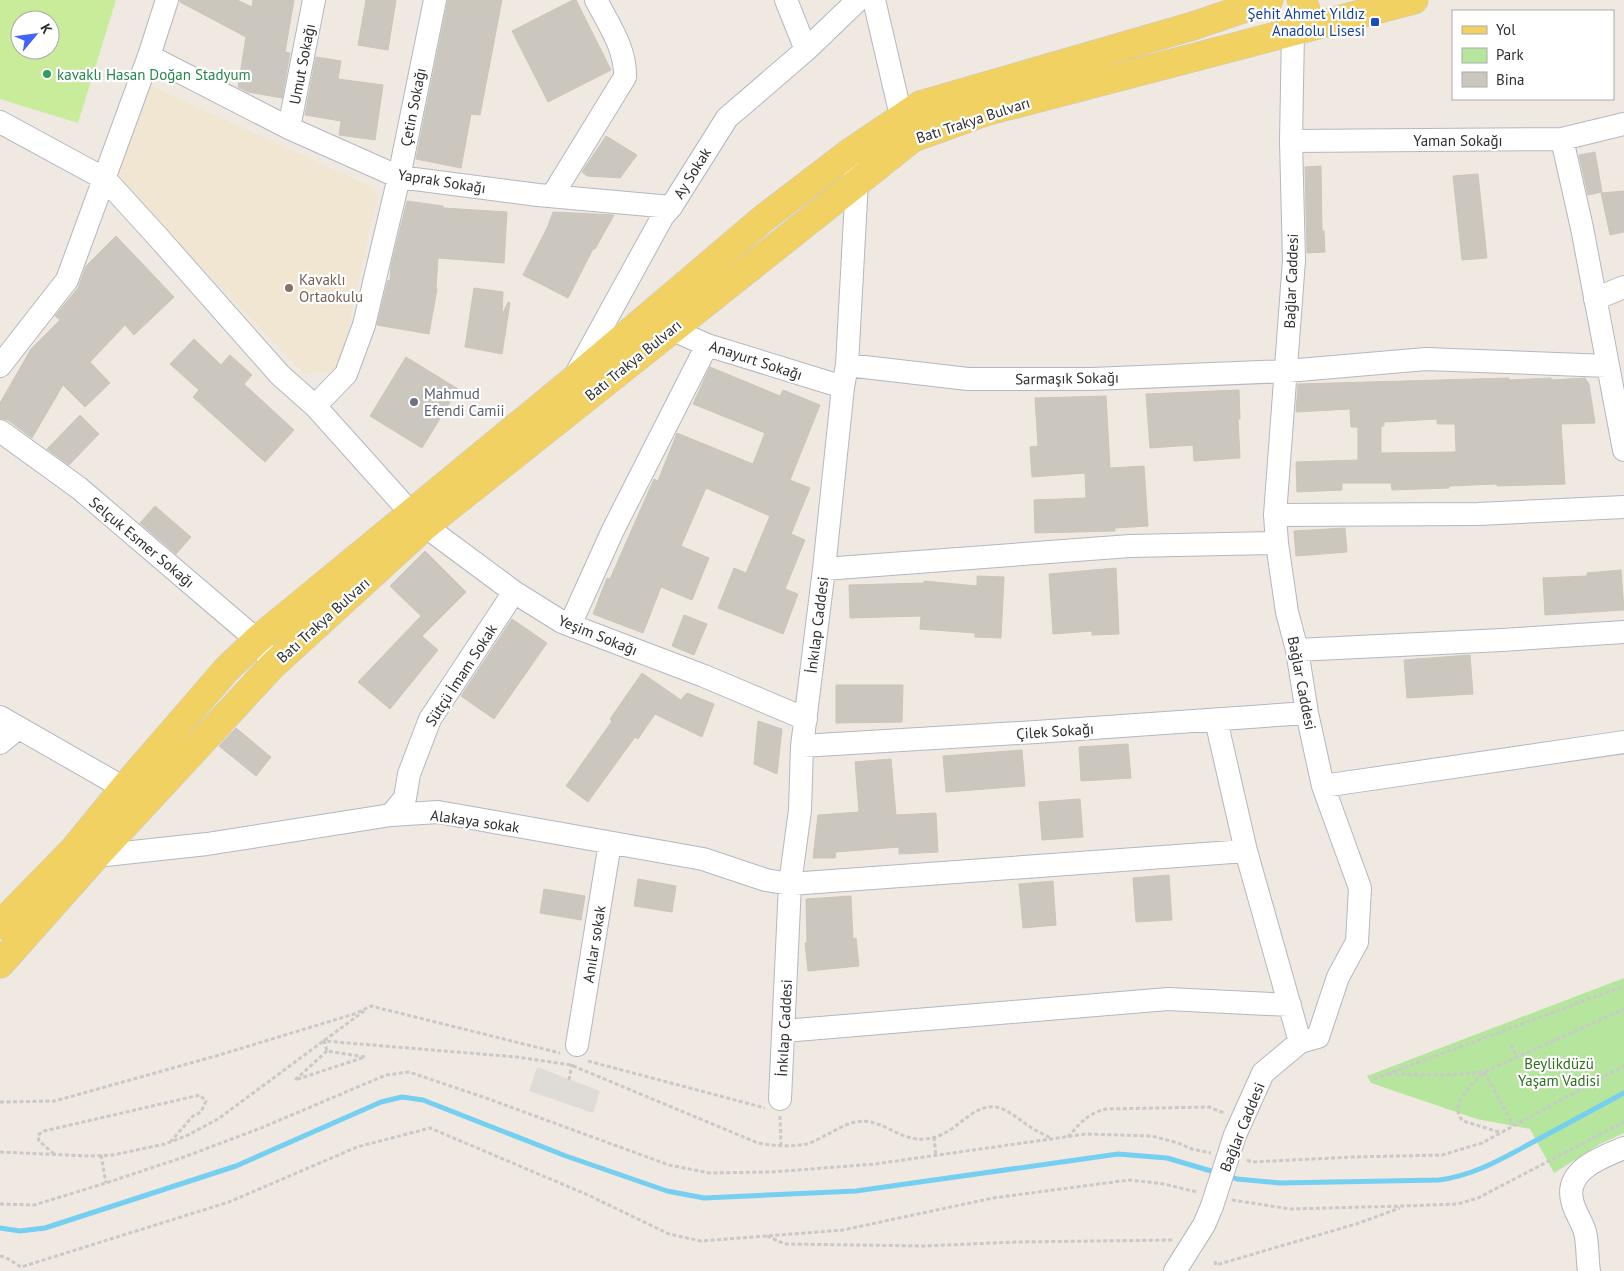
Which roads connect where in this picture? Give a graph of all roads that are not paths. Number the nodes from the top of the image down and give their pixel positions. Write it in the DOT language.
graph roads {
  1 [pos="167,0"];
  2 [pos="314,0"];
  3 [pos="435,0"];
  4 [pos="596,0"];
  5 [pos="786,0"];
  6 [pos="858,0"];
  7 [pos="874,0"];
  8 [pos="1269,0"];
  9 [pos="1275,0"];
  10 [pos="1302,0"];
  11 [pos="1414,0"];
  12 [pos="1293,32"];
  13 [pos="806,50"];
  14 [pos="149,56"];
  15 [pos="0,122"];
  16 [pos="1624,124"];
  17 [pos="289,128"];
  18 [pos="904,130"];
  19 [pos="1562,140"];
  20 [pos="1291,141"];
  21 [pos="849,153"];
  22 [pos="399,177"];
  23 [pos="105,179"];
  24 [pos="857,181"];
  25 [pos="552,196"];
  26 [pos="671,207"];
  27 [pos="1624,286"];
  28 [pos="1595,299"];
  29 [pos="671,329"];
  30 [pos="707,344"];
  31 [pos="848,364"];
  32 [pos="0,366"];
  33 [pos="1608,366"];
  34 [pos="1287,371"];
  35 [pos="572,382"];
  36 [pos="843,387"];
  37 [pos="315,406"];
  38 [pos="0,431"];
  39 [pos="1624,448"];
  40 [pos="1624,507"];
  41 [pos="1275,515"];
  42 [pos="418,520"];
  43 [pos="1277,543"];
  44 [pos="824,569"];
  45 [pos="514,592"];
  46 [pos="570,625"];
  47 [pos="1624,632"];
  48 [pos="257,640"];
  49 [pos="1297,650"];
  50 [pos="273,665"];
  51 [pos="1307,713"];
  52 [pos="806,719"];
  53 [pos="1216,720"];
  54 [pos="9,723"];
  55 [pos="1624,742"];
  56 [pos="0,743"];
  57 [pos="802,746"];
  58 [pos="1323,786"];
  59 [pos="124,788"];
  60 [pos="391,815"];
  61 [pos="610,843"];
  62 [pos="1246,851"];
  63 [pos="96,856"];
  64 [pos="790,884"];
  65 [pos="0,925"];
  66 [pos="0,964"];
  67 [pos="1290,1005"];
  68 [pos="784,1031"];
  69 [pos="1300,1042"];
  70 [pos="577,1053"];
  71 [pos="777,1107"];
  72 [pos="1624,1148"];
  73 [pos="1175,1271"];
  74 [pos="1589,1271"];
  1 -- 14 [label="street"];
  2 -- 17 [label="street, Umut Sokağı"];
  3 -- 22 [label="street, Çetin Sokağı"];
  4 -- 25 [label="street"];
  5 -- 13 [label="street"];
  6 -- 13 [label="street, Ay Sokak"];
  7 -- 18 [label="street"];
  8 -- 18 [label="main road, Batı Trakya Bulvarı"];
  9 -- 12 [label="main road"];
  10 -- 12 [label="main road"];
  11 -- 12 [label="main road, Batı Trakya Bulvarı"];
  12 -- 18 [label="main road, Batı Trakya Bulvarı"];
  12 -- 20 [label="street, Bağlar Caddesi"];
  13 -- 26 [label="street, Ay Sokak"];
  14 -- 17 [label="street, Yaprak Sokağı"];
  14 -- 23 [label="street"];
  15 -- 23 [label="street, Yeşim Sokağı"];
  16 -- 19 [label="street, Yaman Sokağı"];
  17 -- 22 [label="street, Yaprak Sokağı"];
  18 -- 21 [label="main road, Batı Trakya Bulvarı"];
  18 -- 24 [label="main road, Batı Trakya Bulvarı"];
  19 -- 20 [label="street, Yaman Sokağı"];
  19 -- 28 [label="street"];
  20 -- 34 [label="street, Bağlar Caddesi"];
  21 -- 24 [label="street, İnkılap Caddesi"];
  21 -- 35 [label="main road, Batı Trakya Bulvarı"];
  22 -- 25 [label="street, Yaprak Sokağı"];
  22 -- 37 [label="street, Çetin Sokağı"];
  23 -- 32 [label="street"];
  23 -- 37 [label="street, Yeşim Sokağı"];
  24 -- 29 [label="main road, Batı Trakya Bulvarı"];
  24 -- 31 [label="street, İnkılap Caddesi"];
  25 -- 26 [label="street, Yaprak Sokağı"];
  26 -- 35 [label="street, Ay Sokak"];
  27 -- 28 [label="street"];
  28 -- 33 [label="street"];
  29 -- 30 [label="street, Anayurt Sokağı"];
  29 -- 42 [label="main road, Batı Trakya Bulvarı"];
  30 -- 36 [label="street, Anayurt Sokağı"];
  30 -- 46 [label="street"];
  31 -- 34 [label="street, Sarmaşık Sokağı"];
  31 -- 36 [label="street, İnkılap Caddesi"];
  33 -- 34 [label="street, Sarmaşık Sokağı"];
  33 -- 39 [label="street"];
  34 -- 41 [label="street, Bağlar Caddesi"];
  35 -- 42 [label="main road, Batı Trakya Bulvarı"];
  36 -- 44 [label="street, İnkılap Caddesi"];
  37 -- 42 [label="street, Yeşim Sokağı"];
  38 -- 48 [label="street, Selçuk Esmer Sokağı"];
  40 -- 41 [label="street"];
  41 -- 43 [label="street, Bağlar Caddesi"];
  42 -- 45 [label="street, Yeşim Sokağı"];
  42 -- 48 [label="main road, Batı Trakya Bulvarı"];
  42 -- 50 [label="main road, Batı Trakya Bulvarı"];
  43 -- 44 [label="street"];
  43 -- 49 [label="street, Bağlar Caddesi"];
  44 -- 52 [label="street, İnkılap Caddesi"];
  45 -- 46 [label="street, Yeşim Sokağı"];
  45 -- 60 [label="street, Sütçü İmam Sokak"];
  46 -- 52 [label="street, Yeşim Sokağı"];
  47 -- 49 [label="street"];
  48 -- 50 [label="street, Selçuk Esmer Sokağı"];
  48 -- 59 [label="main road, Batı Trakya Bulvarı"];
  49 -- 51 [label="street, Bağlar Caddesi"];
  50 -- 63 [label="main road, Batı Trakya Bulvarı"];
  51 -- 53 [label="street, Çilek Sokağı"];
  51 -- 58 [label="street, Bağlar Caddesi"];
  52 -- 57 [label="street, İnkılap Caddesi"];
  53 -- 57 [label="street, Çilek Sokağı"];
  53 -- 62 [label="street"];
  54 -- 56 [label="street"];
  54 -- 59 [label="street"];
  55 -- 58 [label="street"];
  57 -- 64 [label="street, İnkılap Caddesi"];
  58 -- 69 [label="street, Bağlar Caddesi"];
  59 -- 65 [label="main road, Batı Trakya Bulvarı"];
  60 -- 61 [label="street, Alakaya sokak"];
  60 -- 63 [label="street, Alakaya sokak"];
  61 -- 64 [label="street, Alakaya sokak"];
  61 -- 70 [label="street, Anılar sokak"];
  62 -- 64 [label="street, Alakaya sokak"];
  62 -- 67 [label="street"];
  63 -- 66 [label="main road, Batı Trakya Bulvarı"];
  64 -- 68 [label="street, İnkılap Caddesi"];
  67 -- 68 [label="street"];
  67 -- 69 [label="street"];
  68 -- 71 [label="street, İnkılap Caddesi"];
  69 -- 73 [label="street, Bağlar Caddesi, bridge"];
  72 -- 74 [label="street"];
}
